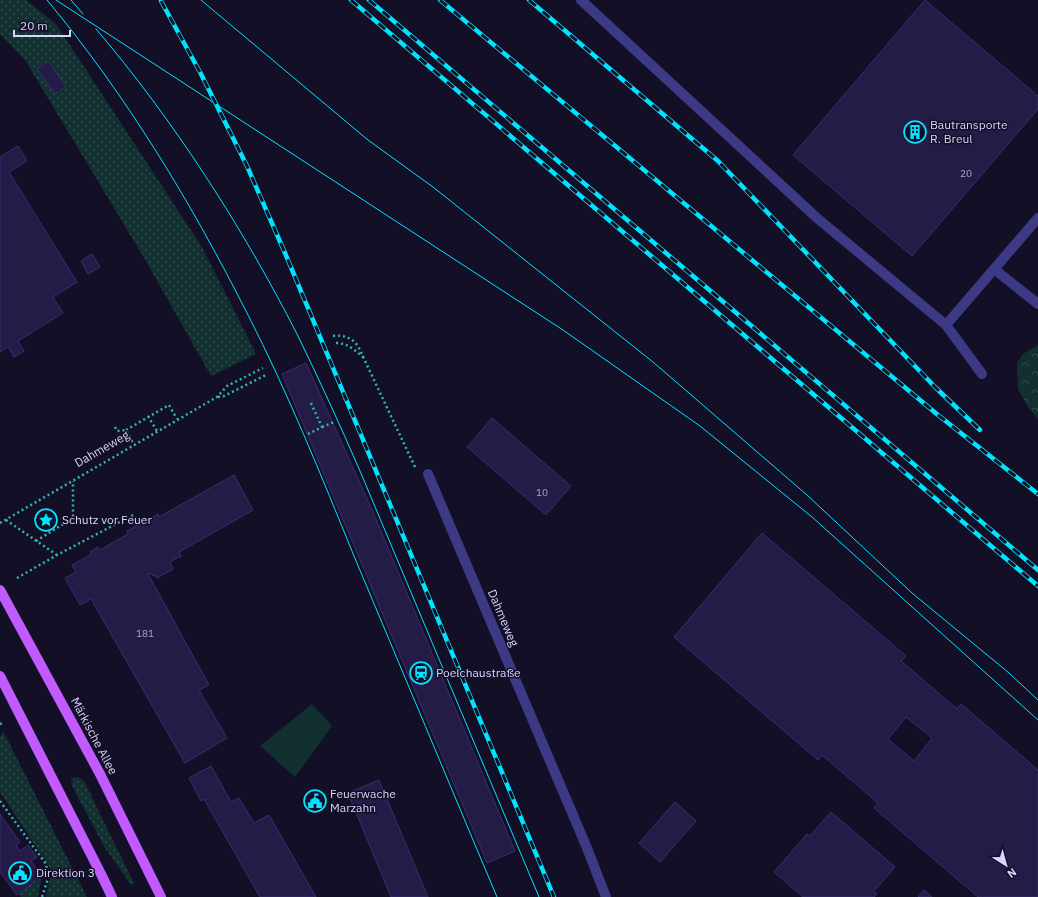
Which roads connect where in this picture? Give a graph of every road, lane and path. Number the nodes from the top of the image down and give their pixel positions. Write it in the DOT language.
graph roads {
  1 [pos="581,0"];
  2 [pos="1038,218"];
  3 [pos="994,269"];
  4 [pos="1038,304"];
  5 [pos="946,325"];
  6 [pos="333,336"];
  7 [pos="336,343"];
  8 [pos="365,358"];
  9 [pos="263,368"];
  10 [pos="982,374"];
  11 [pos="266,375"];
  12 [pos="217,397"];
  13 [pos="310,401"];
  14 [pos="148,416"];
  15 [pos="177,419"];
  16 [pos="334,422"];
  17 [pos="115,427"];
  18 [pos="322,427"];
  19 [pos="126,430"];
  20 [pos="157,431"];
  21 [pos="308,434"];
  22 [pos="134,445"];
  23 [pos="428,474"];
  24 [pos="73,480"];
  25 [pos="135,514"];
  26 [pos="6,520"];
  27 [pos="0,523"];
  28 [pos="36,541"];
  29 [pos="57,555"];
  30 [pos="17,578"];
  31 [pos="0,590"];
  32 [pos="0,676"];
  33 [pos="0,801"];
  34 [pos="42,897"];
  35 [pos="112,897"];
  36 [pos="161,897"];
  37 [pos="606,897"];
  1 -- 5 [label="lane"];
  2 -- 3 [label="lane"];
  3 -- 4 [label="lane"];
  3 -- 5 [label="lane"];
  5 -- 10 [label="lane"];
  6 -- 8 [label="path"];
  7 -- 8 [label="path"];
  8 -- 23 [label="path"];
  9 -- 12 [label="path, Dahmeweg"];
  11 -- 12 [label="path, Dahmeweg"];
  12 -- 15 [label="path, Dahmeweg"];
  13 -- 18 [label="path"];
  14 -- 15 [label="path"];
  14 -- 19 [label="path"];
  14 -- 20 [label="path"];
  15 -- 20 [label="path, Dahmeweg"];
  16 -- 18 [label="path"];
  17 -- 19 [label="path"];
  18 -- 21 [label="path"];
  19 -- 22 [label="path"];
  20 -- 22 [label="path, Dahmeweg"];
  22 -- 24 [label="path, Dahmeweg"];
  23 -- 37 [label="lane, Dahmeweg"];
  24 -- 26 [label="path, Dahmeweg"];
  24 -- 28 [label="path"];
  25 -- 29 [label="path"];
  26 -- 27 [label="path, Dahmeweg"];
  26 -- 28 [label="path"];
  28 -- 29 [label="path"];
  29 -- 30 [label="path"];
  31 -- 36 [label="main road, Märkische Allee"];
  32 -- 35 [label="main road"];
  33 -- 34 [label="path"];
}
